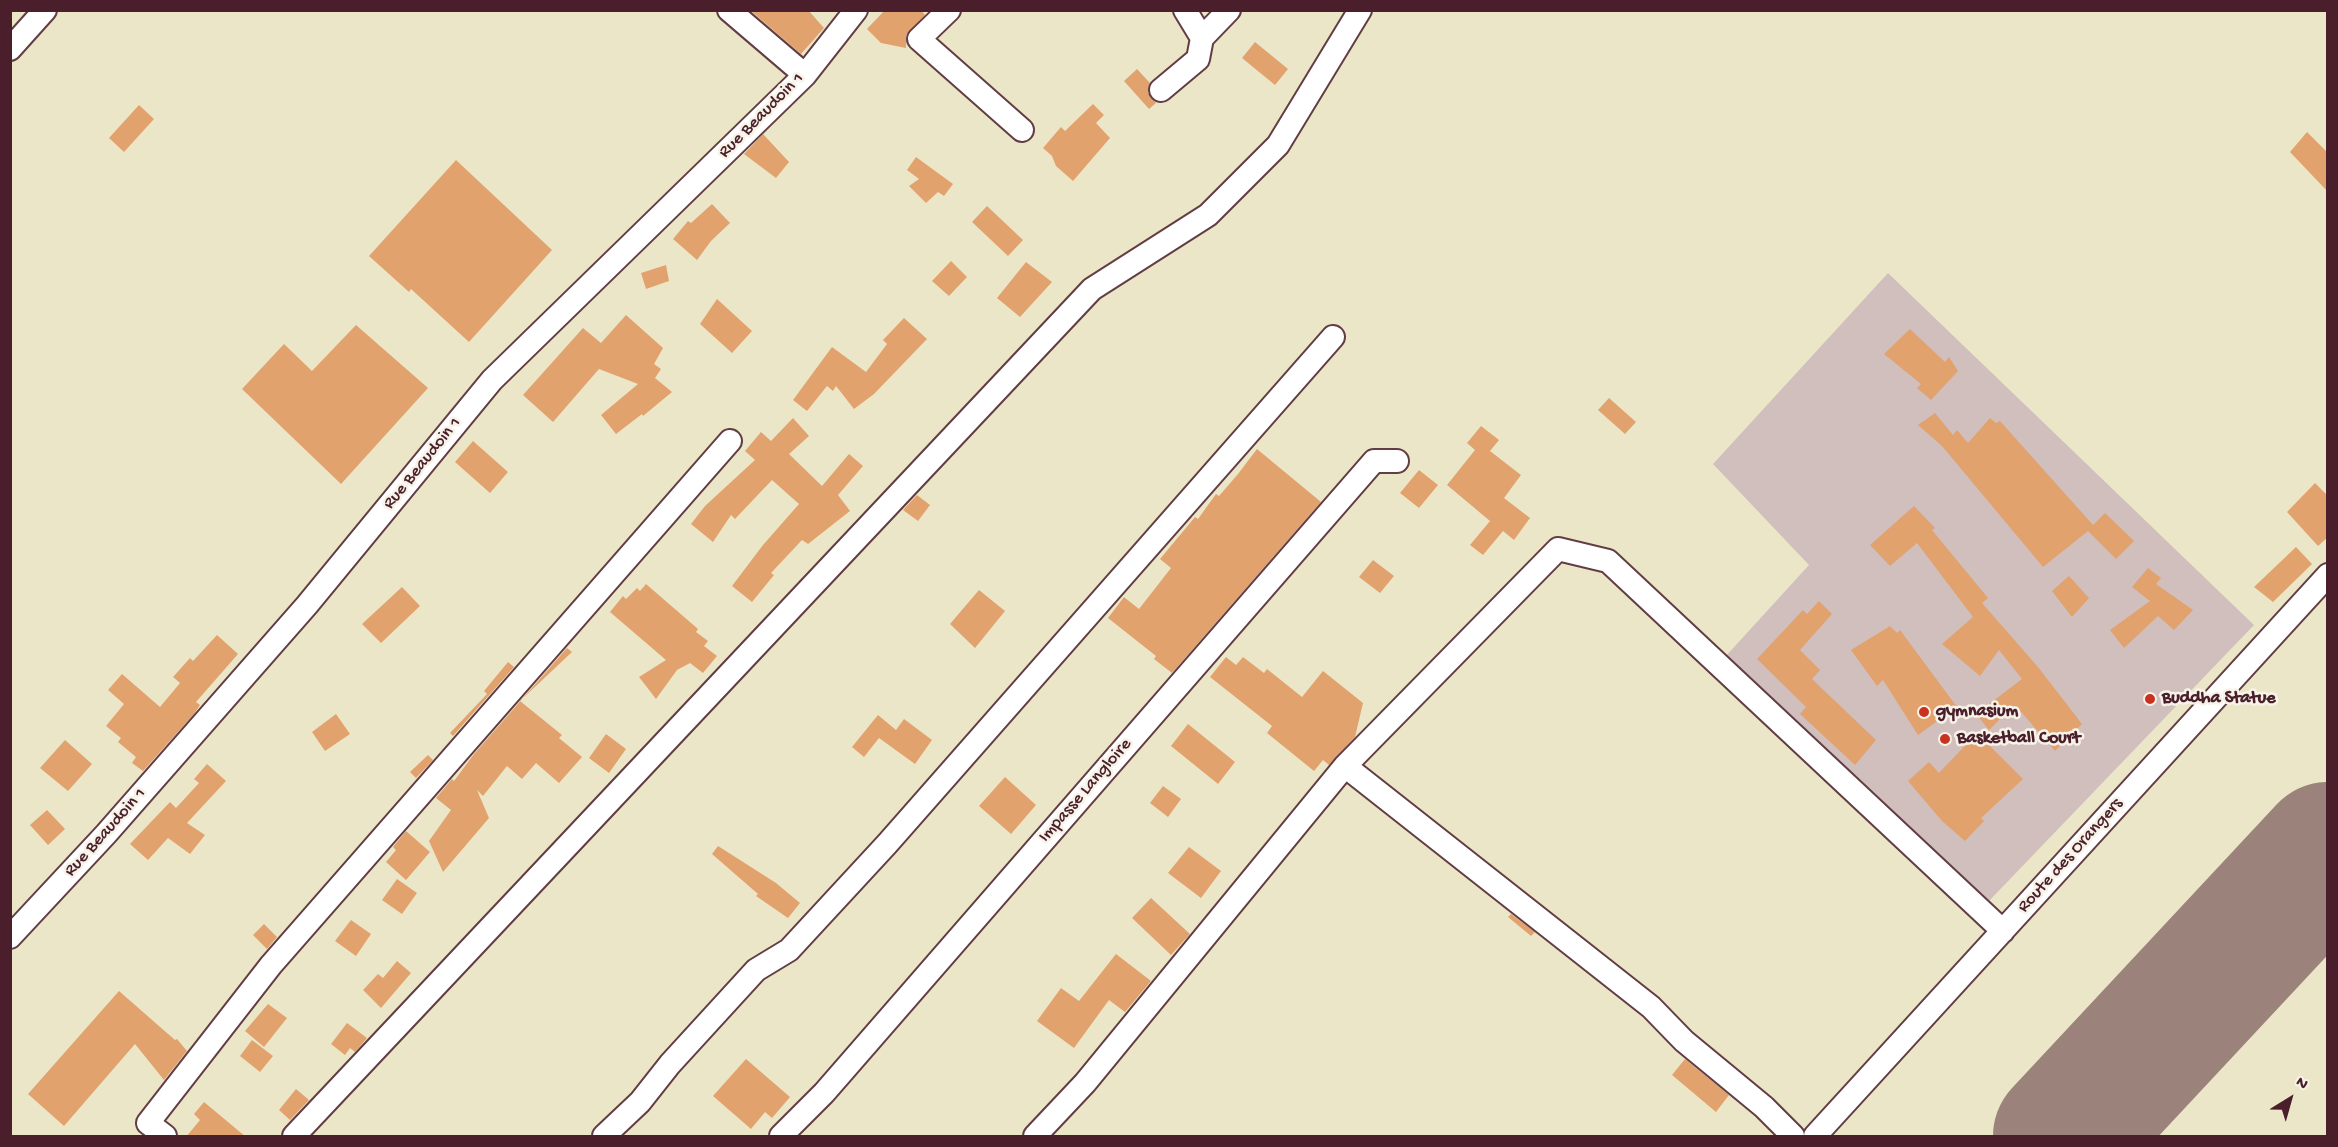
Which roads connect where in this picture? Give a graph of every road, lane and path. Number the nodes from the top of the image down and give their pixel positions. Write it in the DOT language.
graph roads {
  1 [pos="45,10"];
  2 [pos="729,10"];
  3 [pos="856,10"];
  4 [pos="949,10"];
  5 [pos="1185,10"];
  6 [pos="1229,10"];
  7 [pos="1360,10"];
  8 [pos="1202,38"];
  9 [pos="10,49"];
  10 [pos="805,75"];
  11 [pos="1161,90"];
  12 [pos="1022,130"];
  13 [pos="1333,337"];
  14 [pos="730,441"];
  15 [pos="1397,461"];
  16 [pos="2328,575"];
  17 [pos="1345,766"];
  18 [pos="2003,931"];
  19 [pos="10,937"];
  20 [pos="165,1137"];
  21 [pos="294,1137"];
  22 [pos="604,1137"];
  23 [pos="781,1137"];
  24 [pos="1035,1137"];
  25 [pos="1793,1137"];
  26 [pos="1815,1137"];
  1 -- 9 [label="street"];
  2 -- 10 [label="street"];
  3 -- 10 [label="street, Rue Beaudoin 1"];
  4 -- 12 [label="street"];
  5 -- 8 [label="street"];
  6 -- 8 [label="street"];
  7 -- 21 [label="street"];
  8 -- 11 [label="street"];
  10 -- 19 [label="street, Rue Beaudoin 1"];
  13 -- 22 [label="street"];
  14 -- 20 [label="street"];
  15 -- 23 [label="street, Impasse Langloire"];
  16 -- 18 [label="street, Route des Orangers"];
  17 -- 18 [label="street"];
  17 -- 24 [label="street"];
  17 -- 25 [label="street"];
  18 -- 26 [label="street, Route des Orangers"];
}
